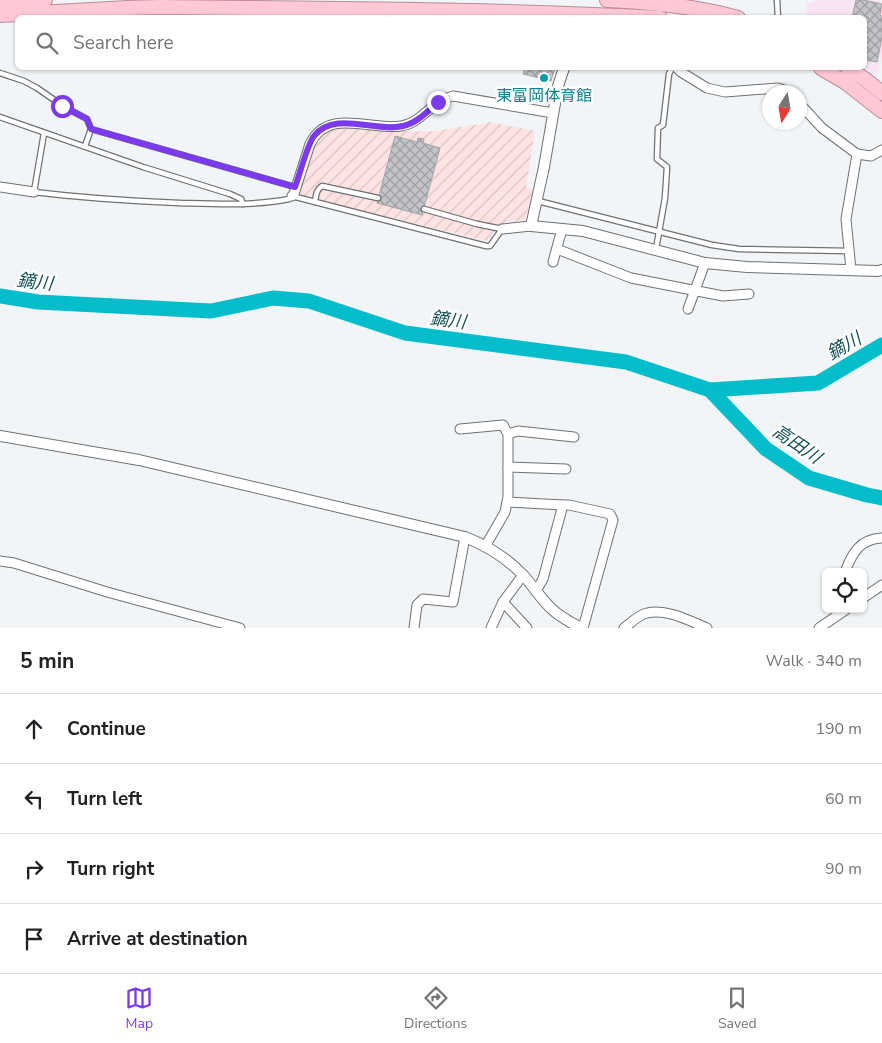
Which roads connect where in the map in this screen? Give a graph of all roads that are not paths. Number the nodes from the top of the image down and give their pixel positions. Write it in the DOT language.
graph roads {
  1 [pos="45,0"];
  2 [pos="606,0"];
  3 [pos="777,0"];
  4 [pos="0,3"];
  5 [pos="144,4"];
  6 [pos="683,8"];
  7 [pos="0,15"];
  8 [pos="608,15"];
  9 [pos="728,15"];
  10 [pos="778,15"];
  11 [pos="563,70"];
  12 [pos="671,70"];
  13 [pos="679,70"];
  14 [pos="824,70"];
  15 [pos="851,70"];
  16 [pos="0,73"];
  17 [pos="762,89"];
  18 [pos="882,93"];
  19 [pos="882,111"];
  20 [pos="807,112"];
  21 [pos="553,113"];
  22 [pos="0,117"];
  23 [pos="91,129"];
  24 [pos="44,133"];
  25 [pos="85,146"];
  26 [pos="882,150"];
  27 [pos="857,154"];
  28 [pos="0,187"];
  29 [pos="295,187"];
  30 [pos="34,192"];
  31 [pos="292,196"];
  32 [pos="378,198"];
  33 [pos="536,200"];
  34 [pos="315,202"];
  35 [pos="243,204"];
  36 [pos="424,209"];
  37 [pos="532,226"];
  38 [pos="562,228"];
  39 [pos="502,229"];
  40 [pos="659,231"];
  41 [pos="557,249"];
  42 [pos="656,250"];
  43 [pos="849,252"];
  44 [pos="553,262"];
  45 [pos="705,262"];
  46 [pos="851,270"];
  47 [pos="882,270"];
  48 [pos="694,291"];
  49 [pos="749,294"];
  50 [pos="688,309"];
  51 [pos="460,429"];
  52 [pos="508,434"];
  53 [pos="0,436"];
  54 [pos="574,437"];
  55 [pos="508,467"];
  56 [pos="566,469"];
  57 [pos="507,502"];
  58 [pos="563,505"];
  59 [pos="465,537"];
  60 [pos="882,538"];
  61 [pos="486,546"];
  62 [pos="0,561"];
  63 [pos="847,568"];
  64 [pos="523,576"];
  65 [pos="882,585"];
  66 [pos="536,591"];
  67 [pos="867,595"];
  68 [pos="503,602"];
  69 [pos="831,613"];
  70 [pos="841,613"];
  71 [pos="579,627"];
  72 [pos="822,627"];
  73 [pos="240,628"];
  74 [pos="414,628"];
  75 [pos="491,628"];
  76 [pos="527,628"];
  77 [pos="624,628"];
  78 [pos="707,628"];
  1 -- 4 [label="highway"];
  2 -- 6 [label="highway"];
  3 -- 10 [label="lane"];
  5 -- 7 [label="highway"];
  5 -- 8 [label="highway"];
  6 -- 9 [label="highway"];
  11 -- 21 [label="street"];
  12 -- 40 [label="lane"];
  13 -- 17 [label="street"];
  14 -- 19 [label="highway"];
  15 -- 18 [label="highway"];
  16 -- 23 [label="lane"];
  20 -- 27 [label="street"];
  21 -- 29 [label="street"];
  21 -- 33 [label="street"];
  22 -- 24 [label="lane"];
  23 -- 25 [label="lane"];
  23 -- 29 [label="lane"];
  24 -- 25 [label="lane"];
  24 -- 30 [label="lane"];
  25 -- 35 [label="lane"];
  26 -- 27 [label="street"];
  27 -- 43 [label="street"];
  28 -- 30 [label="street"];
  29 -- 31 [label="street"];
  30 -- 35 [label="lane"];
  31 -- 34 [label="lane"];
  31 -- 35 [label="lane"];
  32 -- 34 [label="lane"];
  33 -- 37 [label="street"];
  33 -- 40 [label="lane"];
  34 -- 39 [label="lane"];
  36 -- 39 [label="lane"];
  37 -- 38 [label="street"];
  37 -- 39 [label="street"];
  38 -- 41 [label="street"];
  38 -- 42 [label="street"];
  40 -- 42 [label="lane"];
  40 -- 43 [label="lane"];
  41 -- 44 [label="street"];
  41 -- 48 [label="street"];
  42 -- 45 [label="street"];
  43 -- 46 [label="street"];
  45 -- 46 [label="street"];
  45 -- 48 [label="street"];
  46 -- 47 [label="street"];
  48 -- 49 [label="street"];
  48 -- 50 [label="street"];
  51 -- 52 [label="street"];
  52 -- 54 [label="street"];
  52 -- 55 [label="street"];
  53 -- 59 [label="street"];
  55 -- 56 [label="street"];
  55 -- 57 [label="street"];
  57 -- 58 [label="street"];
  57 -- 61 [label="street"];
  58 -- 66 [label="street"];
  58 -- 71 [label="street"];
  59 -- 61 [label="street"];
  59 -- 74 [label="street"];
  60 -- 63 [label="street"];
  61 -- 64 [label="street"];
  62 -- 73 [label="street"];
  64 -- 66 [label="street"];
  64 -- 68 [label="street"];
  65 -- 67 [label="street"];
  66 -- 71 [label="street"];
  68 -- 75 [label="street"];
  68 -- 76 [label="street"];
  69 -- 72 [label="street"];
  70 -- 72 [label="street"];
  77 -- 78 [label="street"];
}
